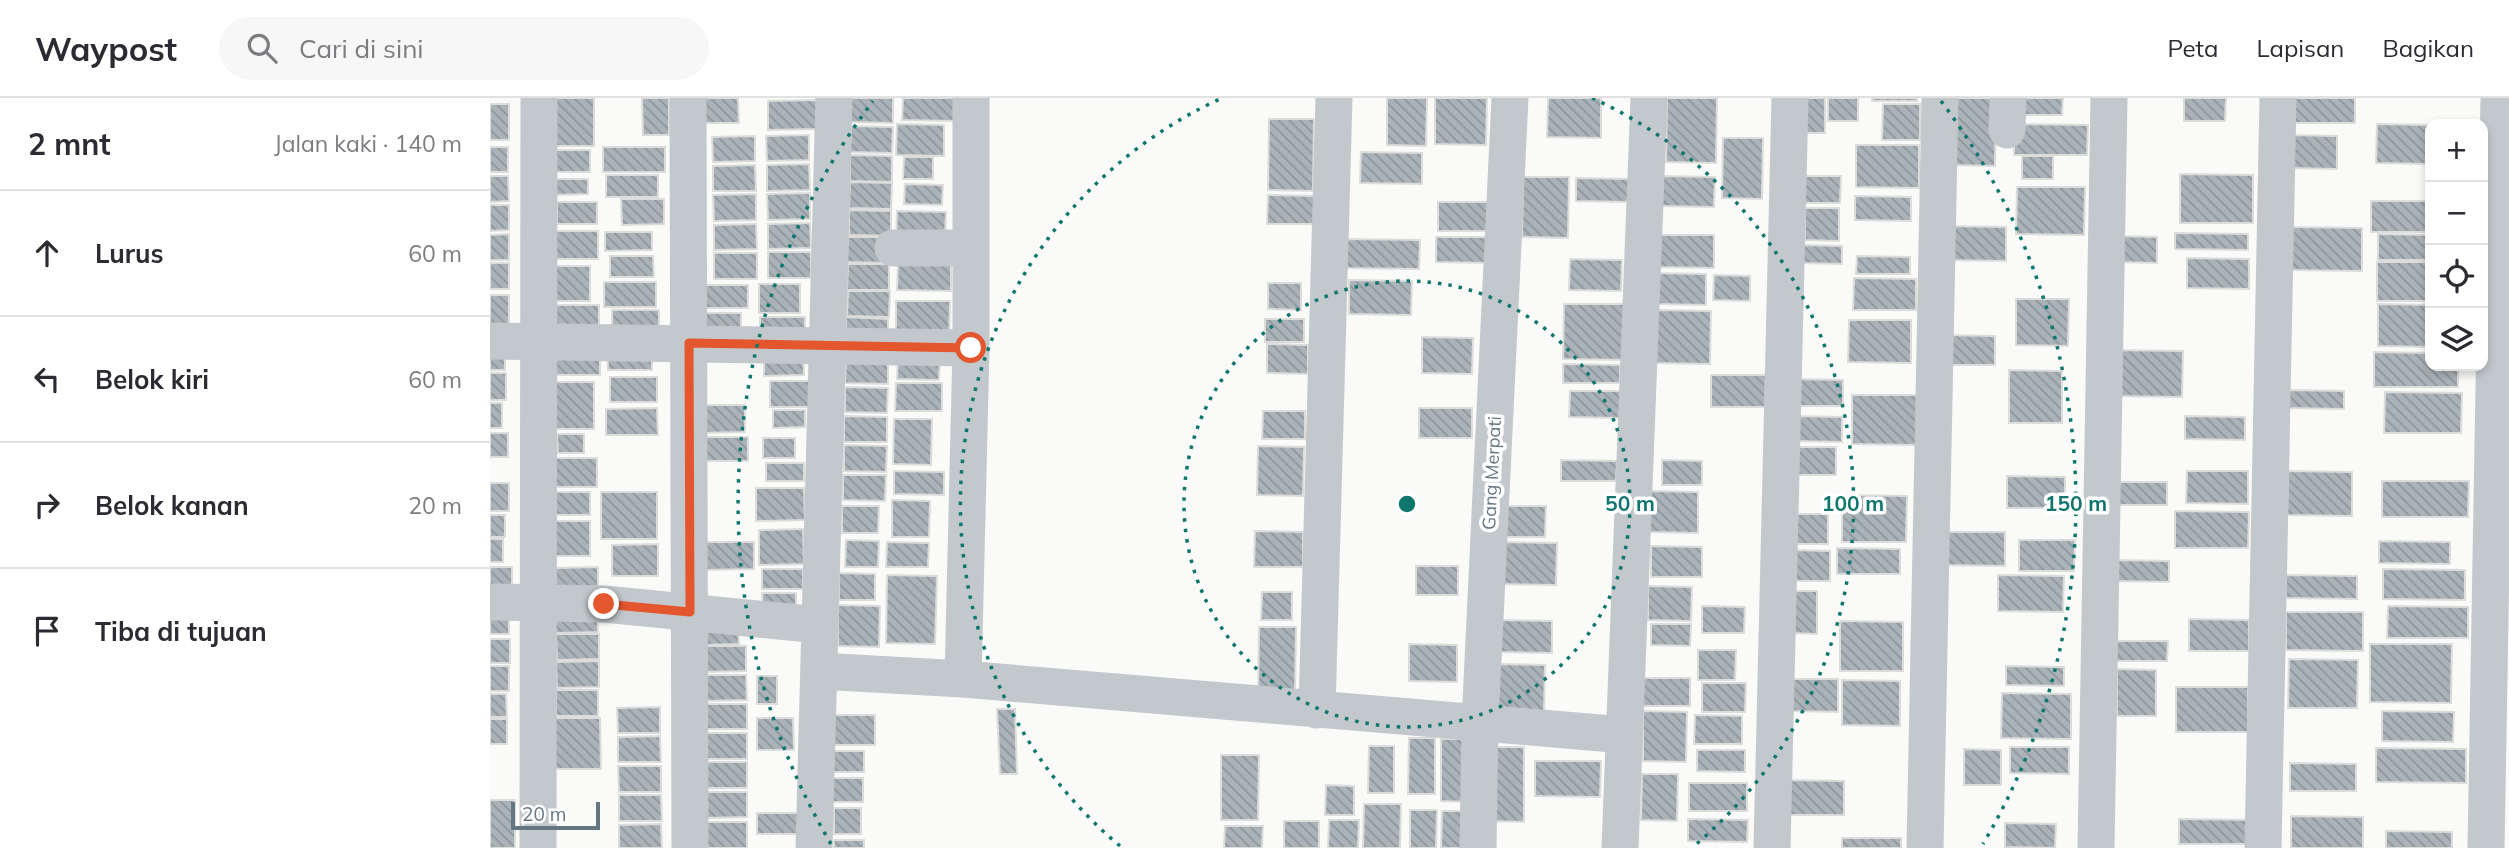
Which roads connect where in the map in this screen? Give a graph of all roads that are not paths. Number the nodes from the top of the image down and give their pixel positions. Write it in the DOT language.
graph roads {
  1 [pos="538,98"];
  2 [pos="688,98"];
  3 [pos="834,98"];
  4 [pos="971,98"];
  5 [pos="1334,98"];
  6 [pos="1510,98"];
  7 [pos="1649,98"];
  8 [pos="1790,98"];
  9 [pos="1940,98"];
  10 [pos="2109,98"];
  11 [pos="2278,98"];
  12 [pos="2499,98"];
  13 [pos="893,248"];
  14 [pos="971,248"];
  15 [pos="490,341"];
  16 [pos="538,341"];
  17 [pos="689,343"];
  18 [pos="827,346"];
  19 [pos="971,348"];
  20 [pos="490,602"];
  21 [pos="538,602"];
  22 [pos="690,612"];
  23 [pos="820,625"];
  24 [pos="819,671"];
  25 [pos="963,679"];
  26 [pos="1317,710"];
  27 [pos="1480,723"];
  28 [pos="1624,735"];
  29 [pos="538,848"];
  30 [pos="690,848"];
  31 [pos="814,848"];
  32 [pos="1478,848"];
  33 [pos="1620,848"];
  34 [pos="1772,848"];
  35 [pos="1925,848"];
  36 [pos="2096,848"];
  37 [pos="2263,848"];
  38 [pos="2486,848"];
  1 -- 16 [label="street"];
  2 -- 17 [label="street"];
  3 -- 18 [label="street"];
  4 -- 14 [label="street"];
  5 -- 26 [label="street"];
  6 -- 27 [label="street, Gang Merpati"];
  7 -- 28 [label="street"];
  8 -- 34 [label="street"];
  9 -- 35 [label="street"];
  10 -- 36 [label="street"];
  11 -- 37 [label="street"];
  12 -- 38 [label="street"];
  13 -- 14 [label="street"];
  14 -- 19 [label="street"];
  15 -- 16 [label="street"];
  16 -- 17 [label="street"];
  16 -- 21 [label="street"];
  17 -- 18 [label="street"];
  17 -- 22 [label="street"];
  18 -- 19 [label="street"];
  18 -- 23 [label="street"];
  19 -- 25 [label="street"];
  20 -- 21 [label="street"];
  21 -- 22 [label="street"];
  21 -- 29 [label="street"];
  22 -- 23 [label="street"];
  22 -- 30 [label="street"];
  23 -- 24 [label="street"];
  24 -- 25 [label="street"];
  24 -- 31 [label="street"];
  25 -- 26 [label="street"];
  26 -- 27 [label="street"];
  27 -- 28 [label="street"];
  27 -- 32 [label="street, Gang Merpati"];
  28 -- 33 [label="street"];
}
